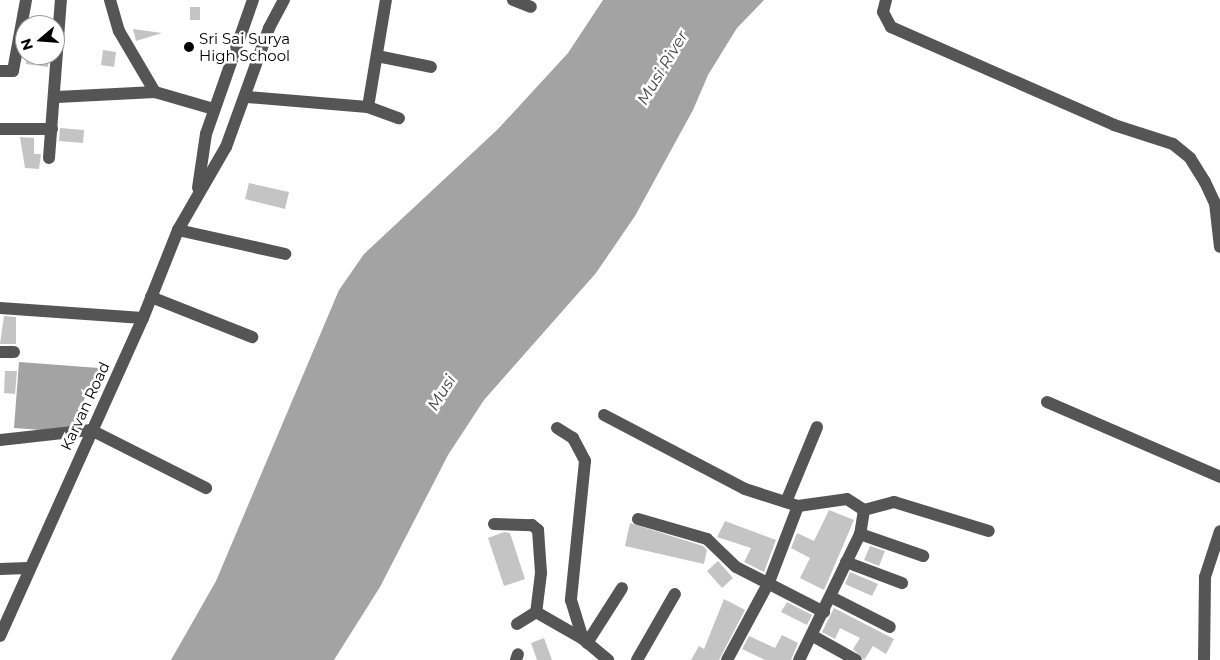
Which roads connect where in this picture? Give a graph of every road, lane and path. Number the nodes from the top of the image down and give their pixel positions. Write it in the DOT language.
graph roads {
  1 [pos="26,0"];
  2 [pos="61,0"];
  3 [pos="110,0"];
  4 [pos="253,0"];
  5 [pos="284,0"];
  6 [pos="386,0"];
  7 [pos="886,0"];
  8 [pos="516,1"];
  9 [pos="531,7"];
  10 [pos="377,56"];
  11 [pos="431,67"];
  12 [pos="0,71"];
  13 [pos="155,92"];
  14 [pos="56,97"];
  15 [pos="247,97"];
  16 [pos="368,107"];
  17 [pos="214,109"];
  18 [pos="399,118"];
  19 [pos="0,129"];
  20 [pos="52,129"];
  21 [pos="49,158"];
  22 [pos="200,190"];
  23 [pos="178,230"];
  24 [pos="1220,247"];
  25 [pos="285,254"];
  26 [pos="151,297"];
  27 [pos="0,308"];
  28 [pos="143,318"];
  29 [pos="252,337"];
  30 [pos="0,352"];
  31 [pos="14,352"];
  32 [pos="1047,402"];
  33 [pos="604,415"];
  34 [pos="817,427"];
  35 [pos="557,428"];
  36 [pos="91,430"];
  37 [pos="0,440"];
  38 [pos="1220,477"];
  39 [pos="206,488"];
  40 [pos="792,504"];
  41 [pos="864,510"];
  42 [pos="638,518"];
  43 [pos="494,524"];
  44 [pos="989,531"];
  45 [pos="1220,531"];
  46 [pos="860,534"];
  47 [pos="923,556"];
  48 [pos="846,562"];
  49 [pos="28,568"];
  50 [pos="0,569"];
  51 [pos="769,582"];
  52 [pos="902,583"];
  53 [pos="622,588"];
  54 [pos="675,594"];
  55 [pos="830,597"];
  56 [pos="536,612"];
  57 [pos="824,612"];
  58 [pos="517,624"];
  59 [pos="890,627"];
  60 [pos="0,636"];
  61 [pos="813,636"];
  62 [pos="585,641"];
  63 [pos="608,660"];
  64 [pos="637,660"];
  65 [pos="727,660"];
  66 [pos="799,660"];
  67 [pos="856,660"];
  68 [pos="1204,660"];
  1 -- 12 [label="street"];
  2 -- 14 [label="street"];
  3 -- 13 [label="street"];
  4 -- 17 [label="street, Karvan Road"];
  5 -- 15 [label="street, Karvan Road"];
  6 -- 10 [label="street"];
  7 -- 24 [label="street"];
  8 -- 9 [label="street"];
  10 -- 11 [label="street"];
  10 -- 16 [label="street"];
  13 -- 14 [label="street"];
  13 -- 17 [label="street"];
  14 -- 20 [label="street"];
  15 -- 16 [label="street"];
  15 -- 22 [label="street, Karvan Road"];
  16 -- 18 [label="street"];
  17 -- 22 [label="street, Karvan Road"];
  19 -- 20 [label="street"];
  20 -- 21 [label="street"];
  22 -- 23 [label="street, Karvan Road"];
  23 -- 25 [label="street"];
  23 -- 26 [label="street, Karvan Road"];
  26 -- 28 [label="street, Karvan Road"];
  26 -- 29 [label="street"];
  27 -- 28 [label="street"];
  28 -- 36 [label="street, Karvan Road"];
  30 -- 31 [label="street"];
  32 -- 38 [label="street"];
  33 -- 40 [label="street"];
  34 -- 40 [label="street"];
  35 -- 62 [label="street"];
  36 -- 37 [label="street"];
  36 -- 39 [label="street"];
  36 -- 49 [label="street, Karvan Road"];
  40 -- 41 [label="street"];
  40 -- 51 [label="street"];
  41 -- 44 [label="street"];
  41 -- 46 [label="street"];
  42 -- 51 [label="street"];
  43 -- 56 [label="street"];
  45 -- 68 [label="street"];
  46 -- 47 [label="street"];
  46 -- 48 [label="street"];
  48 -- 52 [label="street"];
  48 -- 55 [label="street"];
  49 -- 50 [label="street"];
  49 -- 60 [label="street, Karvan Road"];
  51 -- 57 [label="street"];
  51 -- 65 [label="street"];
  53 -- 62 [label="street"];
  54 -- 64 [label="street"];
  55 -- 57 [label="street"];
  55 -- 59 [label="street"];
  56 -- 58 [label="street"];
  56 -- 62 [label="street"];
  57 -- 61 [label="street"];
  61 -- 66 [label="street"];
  61 -- 67 [label="street"];
  62 -- 63 [label="street"];
}
